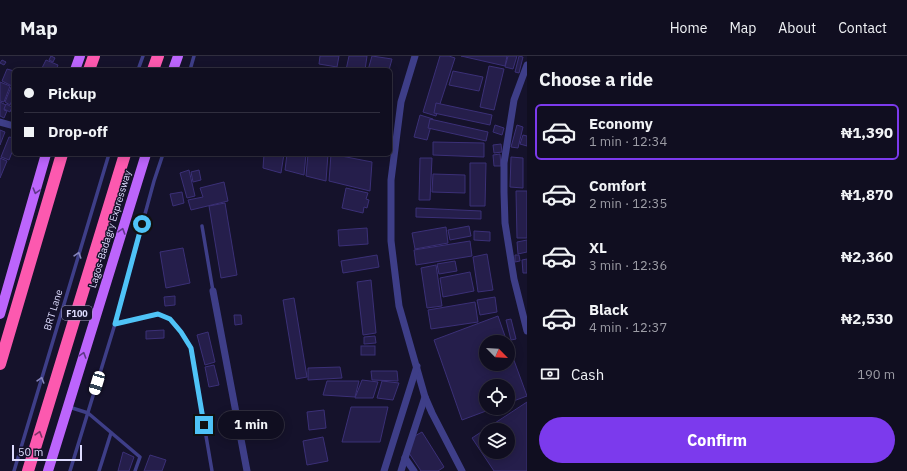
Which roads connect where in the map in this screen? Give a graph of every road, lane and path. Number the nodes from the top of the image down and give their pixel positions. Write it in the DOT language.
graph roads {
  1 [pos="80,56"];
  2 [pos="96,56"];
  3 [pos="143,56"];
  4 [pos="158,56"];
  5 [pos="178,56"];
  6 [pos="194,56"];
  7 [pos="416,56"];
  8 [pos="527,65"];
  9 [pos="76,68"];
  10 [pos="91,68"];
  11 [pos="139,68"];
  12 [pos="153,68"];
  13 [pos="174,68"];
  14 [pos="191,68"];
  15 [pos="0,122"];
  16 [pos="12,125"];
  17 [pos="45,156"];
  18 [pos="62,156"];
  19 [pos="62,156"];
  20 [pos="108,156"];
  21 [pos="124,156"];
  22 [pos="145,156"];
  23 [pos="162,156"];
  24 [pos="202,226"];
  25 [pos="213,291"];
  26 [pos="0,314"];
  27 [pos="115,324"];
  28 [pos="527,331"];
  29 [pos="0,364"];
  30 [pos="417,366"];
  31 [pos="0,370"];
  32 [pos="425,397"];
  33 [pos="68,406"];
  34 [pos="88,413"];
  35 [pos="111,433"];
  36 [pos="404,458"];
  37 [pos="14,471"];
  38 [pos="28,471"];
  39 [pos="48,471"];
  40 [pos="70,471"];
  41 [pos="99,471"];
  42 [pos="135,471"];
  43 [pos="212,471"];
  44 [pos="247,471"];
  45 [pos="384,471"];
  46 [pos="402,471"];
  47 [pos="414,471"];
  48 [pos="462,471"];
  1 -- 9 [label="main road"];
  2 -- 10 [label="highway"];
  3 -- 11 [label="lane"];
  4 -- 12 [label="highway"];
  5 -- 13 [label="main road"];
  6 -- 14 [label="lane"];
  7 -- 30 [label="street"];
  8 -- 28 [label="street"];
  15 -- 16 [label="street"];
  17 -- 26 [label="main road, one-way"];
  18 -- 29 [label="highway"];
  19 -- 31 [label="lane"];
  37 -- 20 [label="lane, BRT Lane, one-way"];
  38 -- 21 [label="highway, Lagos-Badagry Expressway / F100, one-way"];
  33 -- 22 [label="main road, Lagos-Badagry Expressway, one-way"];
  23 -- 27 [label="lane"];
  24 -- 25 [label="lane"];
  25 -- 44 [label="street"];
  27 -- 34 [label="lane"];
  27 -- 43 [label="lane"];
  30 -- 32 [label="street"];
  30 -- 45 [label="street"];
  32 -- 36 [label="street"];
  32 -- 48 [label="street"];
  33 -- 34 [label="lane"];
  33 -- 39 [label="main road, Lagos-Badagry Expressway"];
  34 -- 35 [label="lane"];
  34 -- 40 [label="lane"];
  35 -- 41 [label="lane"];
  35 -- 42 [label="lane"];
  36 -- 46 [label="street"];
  36 -- 47 [label="street"];
}
